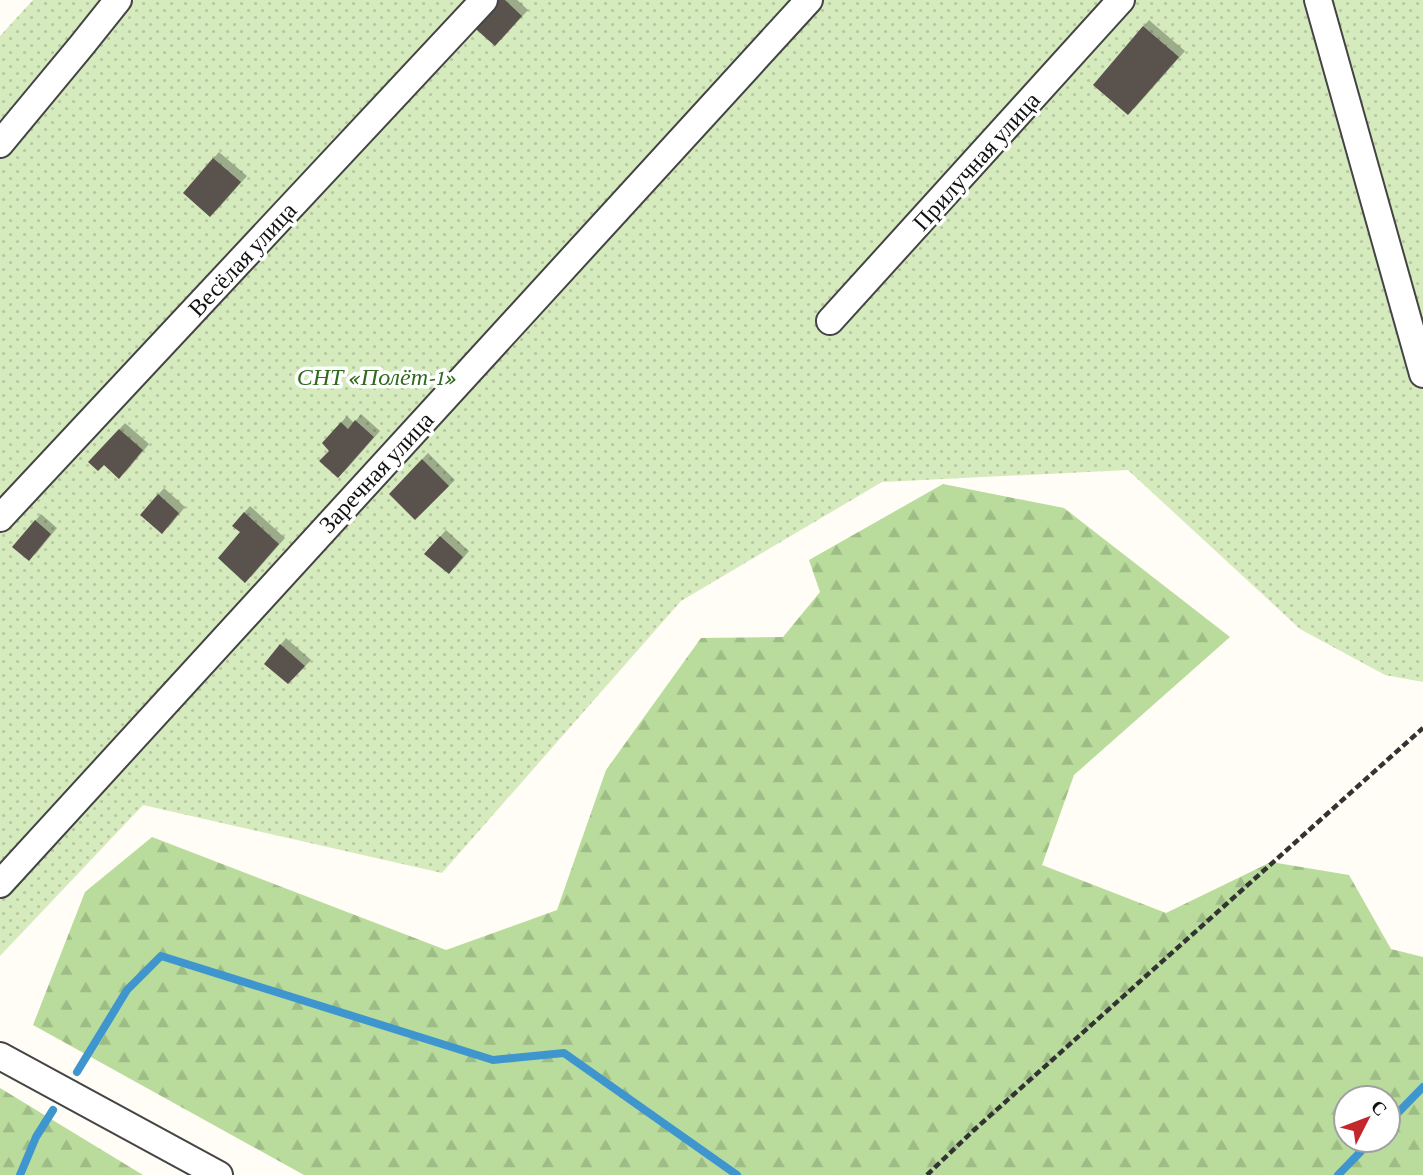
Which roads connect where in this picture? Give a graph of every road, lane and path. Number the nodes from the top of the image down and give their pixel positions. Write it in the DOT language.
graph roads {
  1 [pos="118,0"];
  2 [pos="484,0"];
  3 [pos="809,0"];
  4 [pos="1121,0"];
  5 [pos="1318,0"];
  6 [pos="0,144"];
  7 [pos="830,321"];
  8 [pos="1423,374"];
  9 [pos="0,518"];
  10 [pos="1423,728"];
  11 [pos="0,884"];
  12 [pos="0,1056"];
  13 [pos="219,1175"];
  14 [pos="927,1175"];
  1 -- 6 [label="street"];
  2 -- 9 [label="street, Весёлая улица"];
  3 -- 11 [label="street, Заречная улица"];
  4 -- 7 [label="street, Прилучная улица"];
  5 -- 8 [label="street"];
  10 -- 14 [label="path"];
  12 -- 13 [label="street"];
}
